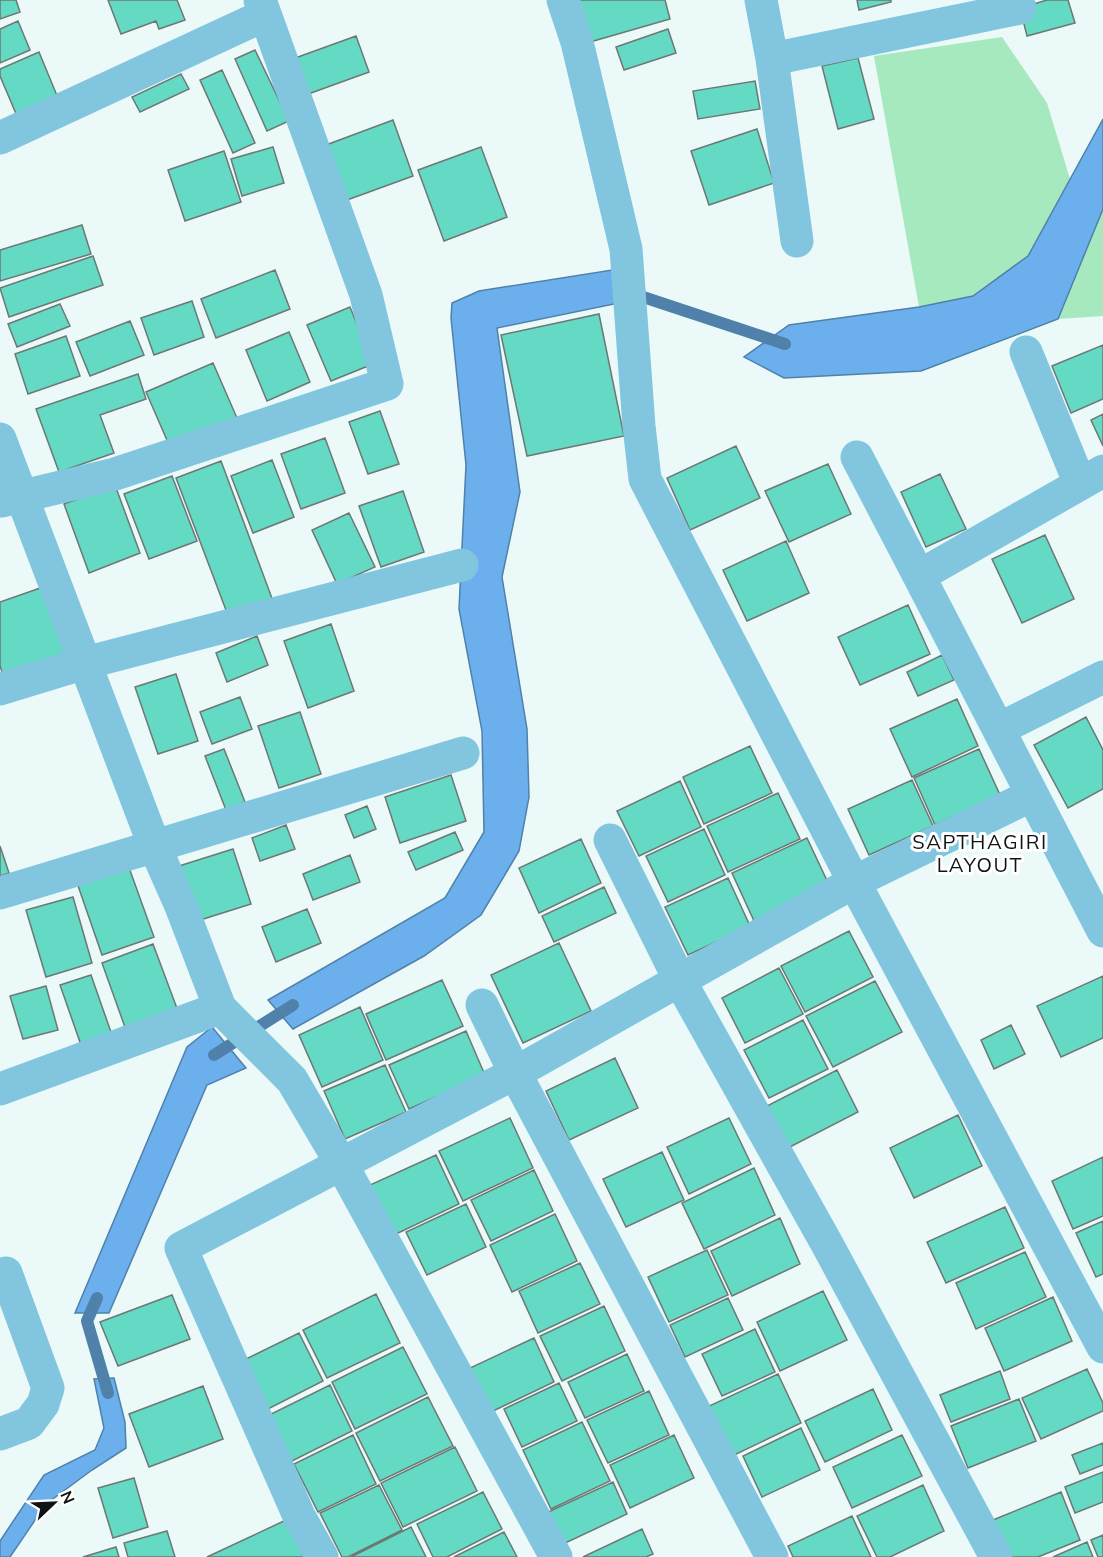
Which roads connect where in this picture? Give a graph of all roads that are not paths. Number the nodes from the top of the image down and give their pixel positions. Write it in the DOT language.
graph roads {
  1 [pos="563,0"];
  2 [pos="761,0"];
  3 [pos="263,7"];
  4 [pos="1020,8"];
  5 [pos="772,59"];
  6 [pos="0,138"];
  7 [pos="797,241"];
  8 [pos="1026,352"];
  9 [pos="0,439"];
  10 [pos="857,456"];
  11 [pos="1092,478"];
  12 [pos="10,498"];
  13 [pos="462,565"];
  14 [pos="919,576"];
  15 [pos="85,663"];
  16 [pos="1103,677"];
  17 [pos="0,689"];
  18 [pos="999,729"];
  19 [pos="463,753"];
  20 [pos="1032,795"];
  21 [pos="610,840"];
  22 [pos="154,845"];
  23 [pos="854,882"];
  24 [pos="0,892"];
  25 [pos="1095,897"];
  26 [pos="1103,931"];
  27 [pos="680,981"];
  28 [pos="482,1005"];
  29 [pos="220,1008"];
  30 [pos="514,1073"];
  31 [pos="0,1089"];
  32 [pos="342,1166"];
  33 [pos="2,1268"];
  34 [pos="1103,1347"];
  35 [pos="0,1434"];
  36 [pos="322,1557"];
  37 [pos="556,1557"];
  38 [pos="772,1557"];
  39 [pos="996,1557"];
  1 -- 23 [label="street"];
  2 -- 5 [label="street"];
  3 -- 6 [label="street"];
  3 -- 12 [label="street"];
  4 -- 5 [label="street"];
  5 -- 7 [label="street"];
  8 -- 11 [label="street"];
  9 -- 12 [label="street"];
  10 -- 14 [label="street"];
  11 -- 14 [label="street"];
  12 -- 15 [label="street"];
  13 -- 15 [label="street"];
  14 -- 18 [label="street"];
  15 -- 17 [label="street"];
  15 -- 22 [label="street"];
  16 -- 18 [label="street"];
  18 -- 20 [label="street"];
  19 -- 22 [label="street"];
  20 -- 23 [label="street"];
  20 -- 25 [label="street"];
  21 -- 27 [label="street"];
  22 -- 24 [label="street"];
  22 -- 29 [label="street"];
  23 -- 27 [label="street"];
  23 -- 34 [label="street"];
  25 -- 26 [label="street"];
  27 -- 30 [label="street"];
  27 -- 39 [label="street"];
  28 -- 30 [label="street"];
  29 -- 31 [label="street"];
  29 -- 32 [label="street"];
  30 -- 32 [label="street"];
  30 -- 38 [label="street"];
  32 -- 36 [label="street"];
  32 -- 37 [label="street"];
  33 -- 35 [label="street"];
}
